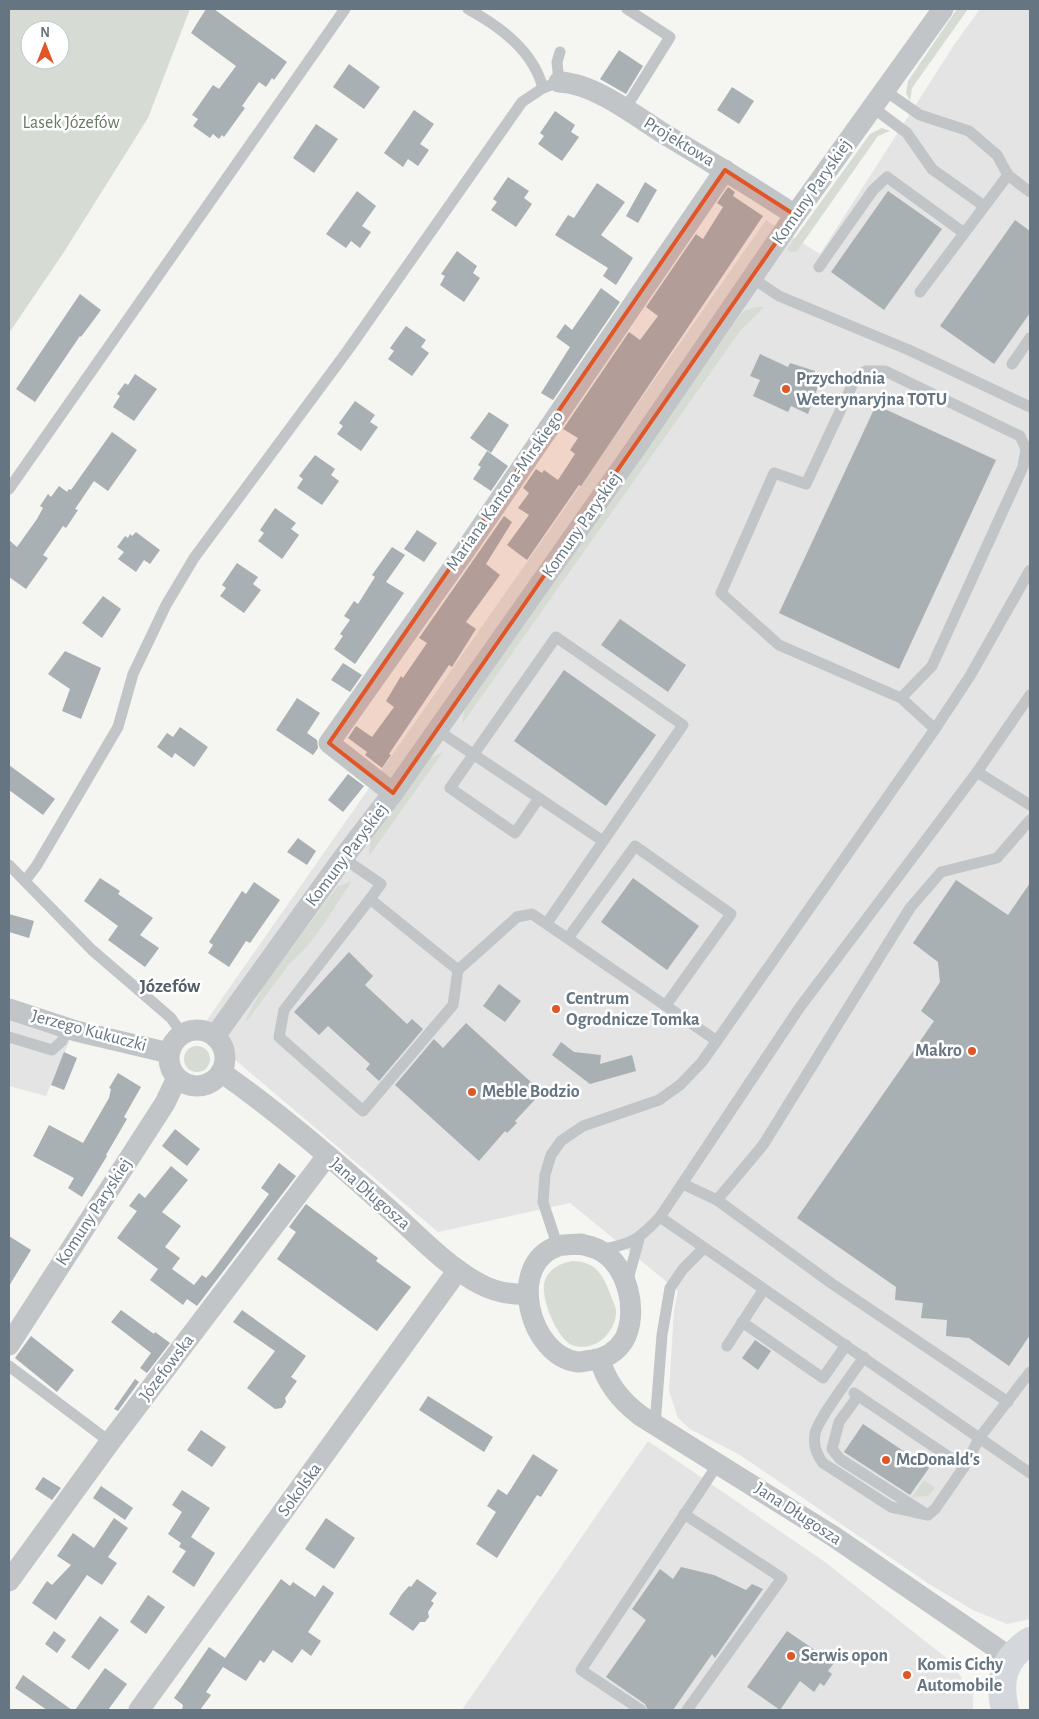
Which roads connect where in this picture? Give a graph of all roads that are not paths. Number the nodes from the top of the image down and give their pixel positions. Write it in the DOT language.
graph roads {
  1 [pos="345,9"];
  2 [pos="468,9"];
  3 [pos="627,9"];
  4 [pos="943,9"];
  5 [pos="560,52"];
  6 [pos="551,85"];
  7 [pos="878,99"];
  8 [pos="625,110"];
  9 [pos="725,170"];
  10 [pos="1008,176"];
  11 [pos="1030,192"];
  12 [pos="984,206"];
  13 [pos="794,215"];
  14 [pos="964,233"];
  15 [pos="819,266"];
  16 [pos="752,278"];
  17 [pos="920,292"];
  18 [pos="1030,338"];
  19 [pos="1012,364"];
  20 [pos="1030,407"];
  21 [pos="9,489"];
  22 [pos="1030,570"];
  23 [pos="1030,696"];
  24 [pos="901,698"];
  25 [pos="936,729"];
  26 [pos="437,730"];
  27 [pos="474,754"];
  28 [pos="977,772"];
  29 [pos="393,792"];
  30 [pos="539,798"];
  31 [pos="1030,805"];
  32 [pos="1030,820"];
  33 [pos="603,841"];
  34 [pos="343,858"];
  35 [pos="9,865"];
  36 [pos="25,882"];
  37 [pos="370,899"];
  38 [pos="547,923"];
  39 [pos="568,938"];
  40 [pos="458,970"];
  41 [pos="666,1005"];
  42 [pos="9,1009"];
  43 [pos="68,1028"];
  44 [pos="182,1034"];
  45 [pos="215,1036"];
  46 [pos="9,1037"];
  47 [pos="717,1041"];
  48 [pos="170,1053"];
  49 [pos="221,1072"];
  50 [pos="177,1078"];
  51 [pos="327,1156"];
  52 [pos="683,1184"];
  53 [pos="717,1200"];
  54 [pos="660,1217"];
  55 [pos="639,1239"];
  56 [pos="558,1246"];
  57 [pos="704,1248"];
  58 [pos="600,1250"];
  59 [pos="458,1270"];
  60 [pos="627,1286"];
  61 [pos="764,1289"];
  62 [pos="528,1294"];
  63 [pos="742,1322"];
  64 [pos="9,1345"];
  65 [pos="846,1345"];
  66 [pos="727,1346"];
  67 [pos="864,1358"];
  68 [pos="600,1359"];
  69 [pos="9,1366"];
  70 [pos="1030,1372"];
  71 [pos="844,1386"];
  72 [pos="858,1396"];
  73 [pos="1008,1402"];
  74 [pos="655,1425"];
  75 [pos="980,1437"];
  76 [pos="110,1442"];
  77 [pos="718,1464"];
  78 [pos="964,1468"];
  79 [pos="1030,1473"];
  80 [pos="684,1514"];
  81 [pos="928,1515"];
  82 [pos="9,1581"];
  83 [pos="1021,1650"];
  84 [pos="139,1710"];
  85 [pos="641,1710"];
  86 [pos="687,1710"];
  87 [pos="1005,1710"];
  1 -- 21 [label="lane"];
  2 -- 6 [label="lane"];
  3 -- 8 [label="lane"];
  4 -- 7 [label="street, Komuny Paryskiej"];
  5 -- 6 [label="lane"];
  6 -- 8 [label="street, Projektowa"];
  6 -- 36 [label="lane"];
  7 -- 10 [label="lane"];
  7 -- 12 [label="lane"];
  7 -- 13 [label="street, Komuny Paryskiej"];
  8 -- 9 [label="street, Projektowa"];
  9 -- 13 [label="street, Projektowa"];
  9 -- 29 [label="street, Mariana Kantora-Mirskiego"];
  10 -- 11 [label="lane"];
  10 -- 12 [label="lane"];
  12 -- 14 [label="lane"];
  13 -- 16 [label="street, Komuny Paryskiej"];
  14 -- 15 [label="lane"];
  14 -- 17 [label="lane"];
  16 -- 20 [label="lane"];
  16 -- 26 [label="street, Komuny Paryskiej"];
  18 -- 19 [label="lane"];
  22 -- 25 [label="lane"];
  23 -- 28 [label="lane"];
  24 -- 24 [label="lane"];
  24 -- 25 [label="lane"];
  25 -- 47 [label="lane"];
  26 -- 27 [label="lane"];
  26 -- 29 [label="street, Komuny Paryskiej"];
  27 -- 30 [label="lane"];
  27 -- 30 [label="lane"];
  27 -- 33 [label="lane"];
  28 -- 31 [label="lane"];
  28 -- 52 [label="lane"];
  29 -- 34 [label="street, Komuny Paryskiej"];
  30 -- 33 [label="lane"];
  32 -- 53 [label="lane"];
  33 -- 38 [label="lane"];
  34 -- 37 [label="lane"];
  34 -- 45 [label="street, Komuny Paryskiej"];
  35 -- 36 [label="lane"];
  36 -- 44 [label="lane"];
  37 -- 40 [label="lane"];
  37 -- 40 [label="lane"];
  38 -- 39 [label="lane"];
  38 -- 40 [label="lane"];
  39 -- 41 [label="lane"];
  39 -- 41 [label="lane"];
  41 -- 47 [label="lane"];
  42 -- 43 [label="street, Jerzego Kukuczki"];
  43 -- 46 [label="lane"];
  43 -- 48 [label="street, Jerzego Kukuczki"];
  44 -- 45 [label="street"];
  44 -- 48 [label="street"];
  45 -- 49 [label="street"];
  47 -- 56 [label="lane"];
  48 -- 50 [label="street"];
  49 -- 50 [label="street"];
  49 -- 51 [label="street, Jana Długosza"];
  50 -- 64 [label="street, Komuny Paryskiej"];
  51 -- 59 [label="street, Jana Długosza"];
  51 -- 76 [label="street, Józefowska"];
  52 -- 53 [label="lane"];
  52 -- 54 [label="lane"];
  53 -- 73 [label="lane"];
  54 -- 55 [label="lane"];
  54 -- 57 [label="lane"];
  55 -- 58 [label="lane"];
  55 -- 60 [label="lane"];
  56 -- 58 [label="street"];
  56 -- 62 [label="street"];
  57 -- 61 [label="lane"];
  57 -- 74 [label="lane"];
  58 -- 60 [label="street"];
  59 -- 62 [label="street, Jana Długosza"];
  59 -- 84 [label="street, Sokolska"];
  60 -- 68 [label="street"];
  61 -- 63 [label="lane"];
  61 -- 65 [label="lane"];
  62 -- 68 [label="street"];
  63 -- 65 [label="lane"];
  63 -- 66 [label="lane"];
  65 -- 67 [label="lane"];
  67 -- 71 [label="lane"];
  67 -- 75 [label="lane"];
  68 -- 74 [label="street, Jana Długosza"];
  69 -- 76 [label="lane"];
  70 -- 73 [label="lane"];
  71 -- 72 [label="lane"];
  71 -- 81 [label="lane"];
  72 -- 78 [label="lane"];
  72 -- 81 [label="lane"];
  73 -- 75 [label="lane"];
  74 -- 77 [label="street, Jana Długosza"];
  75 -- 78 [label="lane"];
  75 -- 79 [label="lane"];
  76 -- 82 [label="street, Józefowska"];
  77 -- 80 [label="lane"];
  77 -- 83 [label="street, Jana Długosza"];
  78 -- 81 [label="lane"];
  80 -- 85 [label="lane"];
  80 -- 86 [label="lane"];
  83 -- 87 [label="street"];
}
